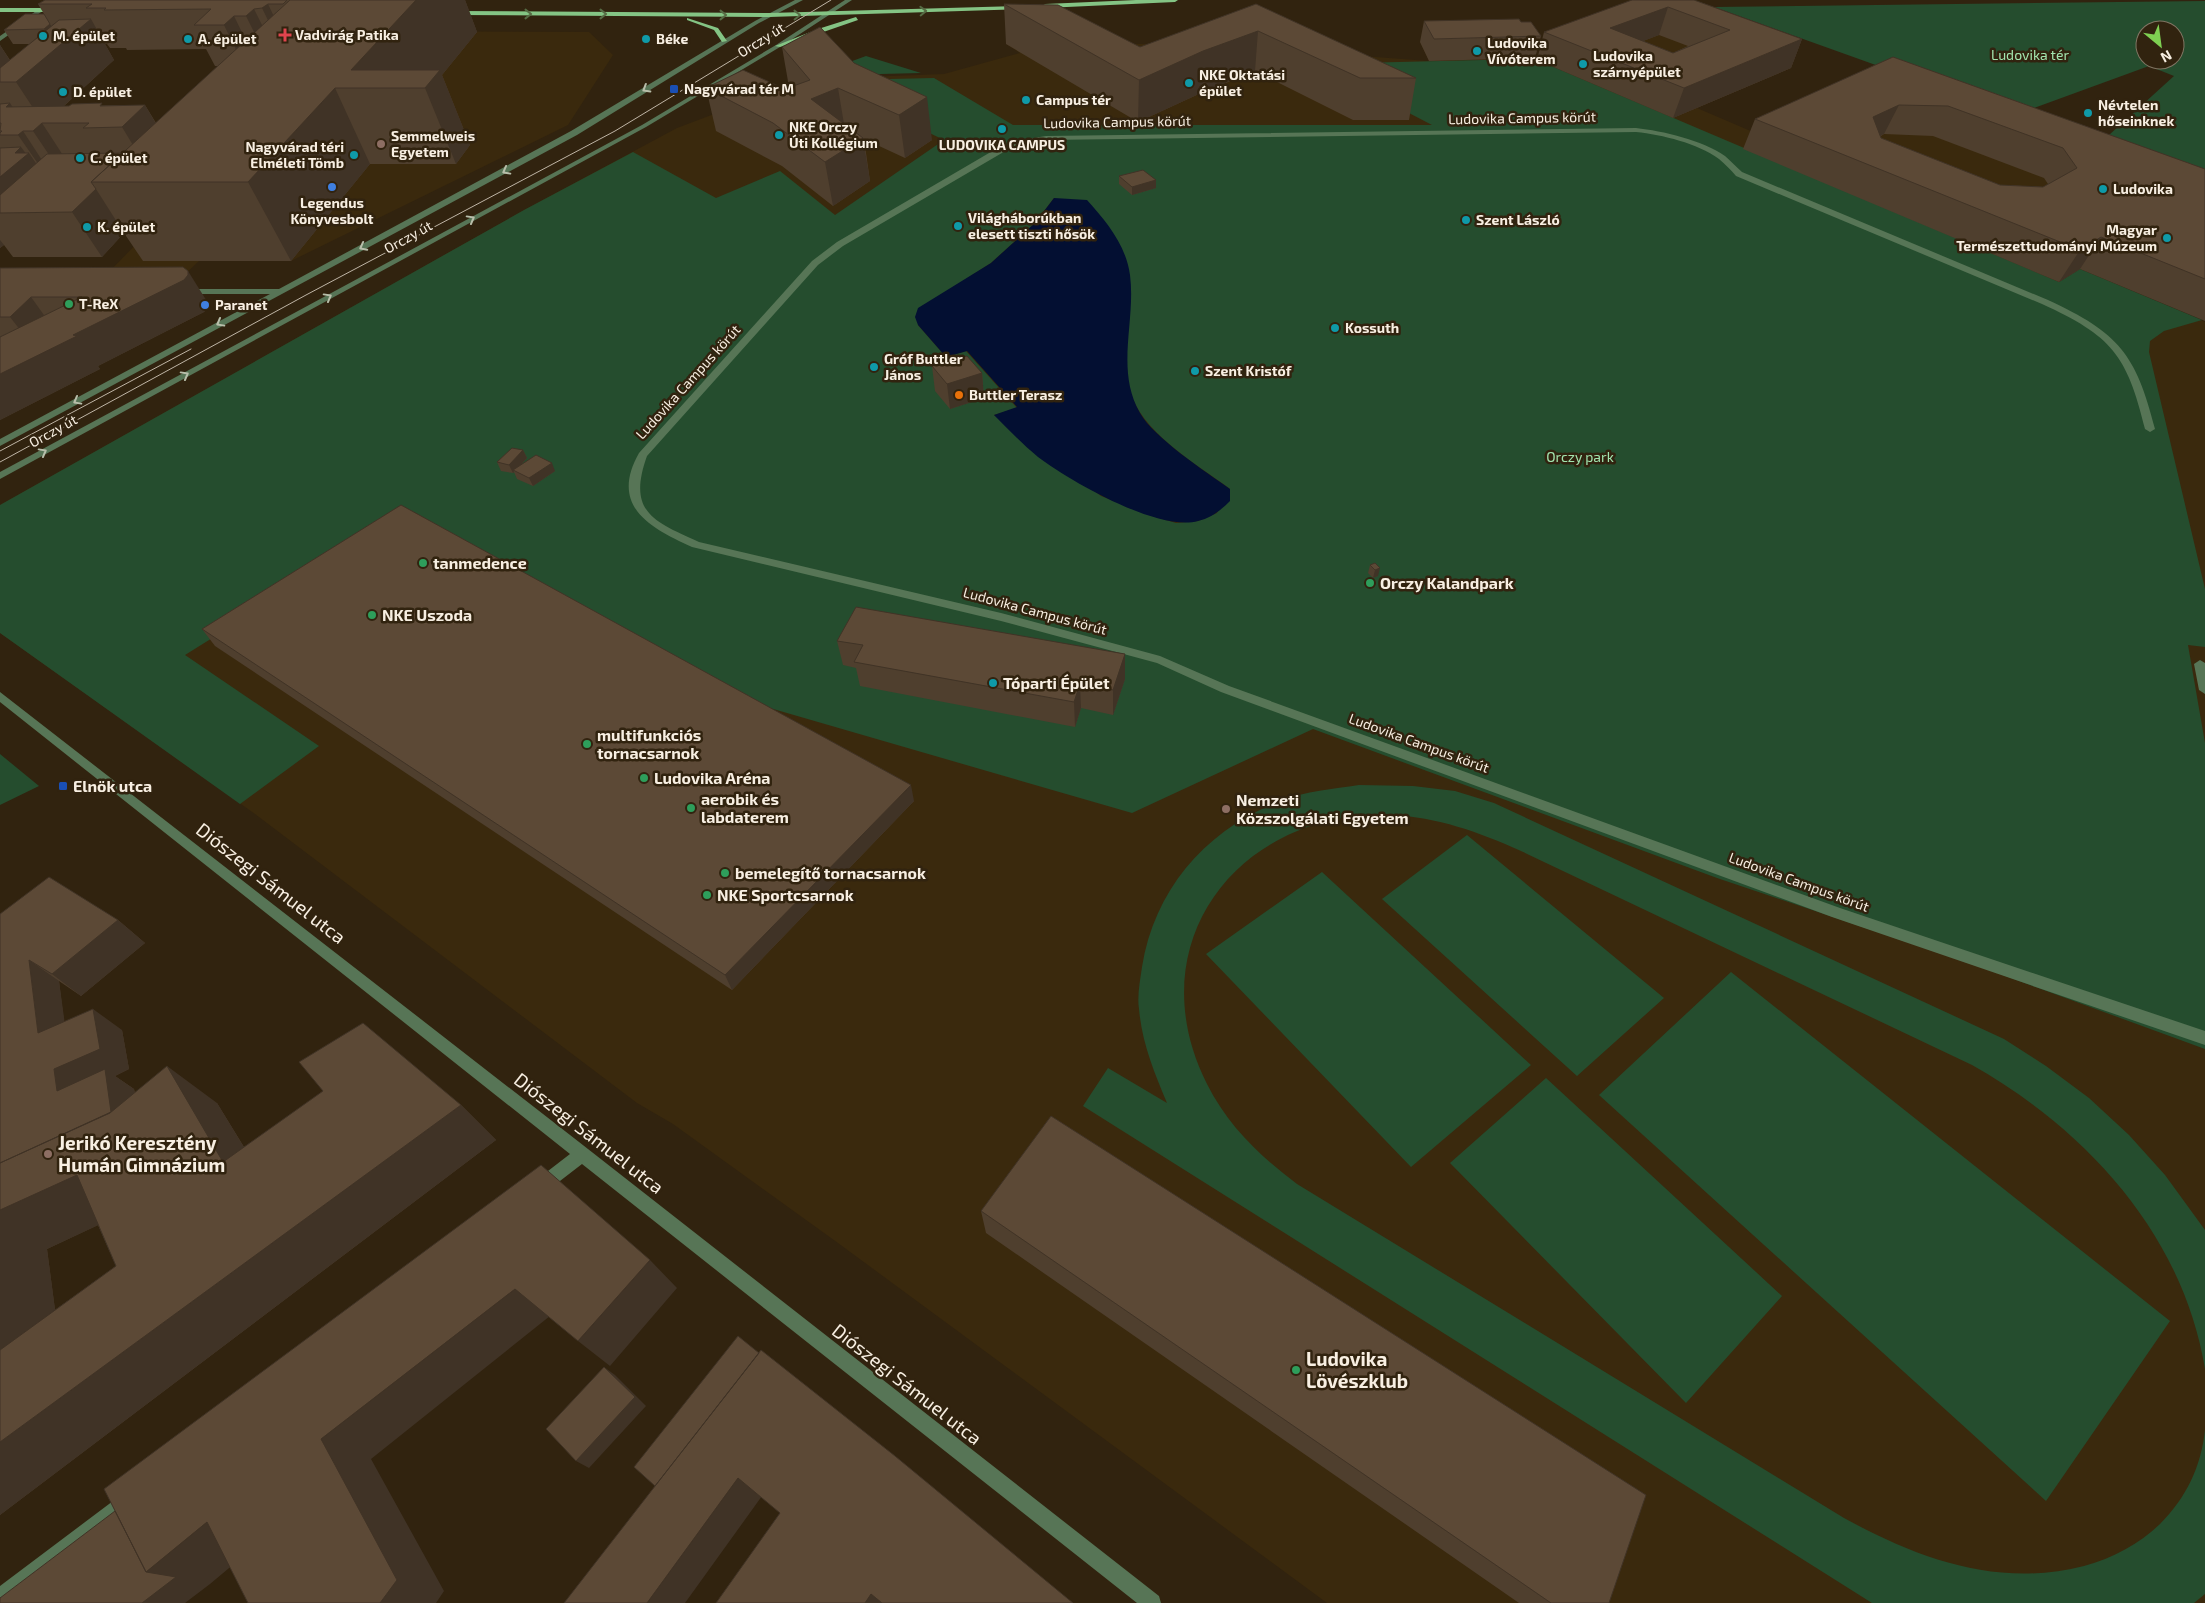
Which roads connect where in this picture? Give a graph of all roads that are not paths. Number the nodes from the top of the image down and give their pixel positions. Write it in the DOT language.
graph roads {
  1 [pos="800,0"];
  2 [pos="849,0"];
  3 [pos="1175,0"];
  4 [pos="1029,7"];
  5 [pos="1038,7"];
  6 [pos="0,10"];
  7 [pos="41,10"];
  8 [pos="61,10"];
  9 [pos="892,12"];
  10 [pos="444,13"];
  11 [pos="825,14"];
  12 [pos="678,15"];
  13 [pos="768,15"];
  14 [pos="0,39"];
  15 [pos="724,41"];
  16 [pos="778,46"];
  17 [pos="170,291"];
  18 [pos="278,291"];
  19 [pos="2150,430"];
  20 [pos="0,443"];
  21 [pos="0,476"];
  22 [pos="2200,664"];
  23 [pos="2205,690"];
  24 [pos="0,696"];
  25 [pos="2205,1038"];
  26 [pos="583,1154"];
  27 [pos="528,1196"];
  28 [pos="142,1490"];
  29 [pos="0,1598"];
  30 [pos="1152,1603"];
  1 -- 13 [label="street, Orczy út"];
  2 -- 11 [label="street, Orczy út"];
  3 -- 5 [label="main road"];
  9 -- 4 [label="main road, one-way"];
  6 -- 7 [label="main road"];
  7 -- 8 [label="main road"];
  7 -- 14 [label="street"];
  9 -- 11 [label="main road"];
  9 -- 16 [label="main road"];
  10 -- 12 [label="main road, one-way"];
  13 -- 11 [label="main road, one-way"];
  11 -- 16 [label="street, Orczy út"];
  12 -- 13 [label="main road, one-way"];
  12 -- 15 [label="main road"];
  13 -- 15 [label="street, Orczy út"];
  15 -- 18 [label="street, Orczy út, one-way"];
  21 -- 16 [label="street, Orczy út, one-way"];
  17 -- 18 [label="street"];
  18 -- 20 [label="street, Orczy út, one-way"];
  19 -- 25 [label="street, Ludovika Campus körút"];
  22 -- 23 [label="street"];
  24 -- 26 [label="street, Diószegi Sámuel utca"];
  26 -- 27 [label="street"];
  26 -- 30 [label="street, Diószegi Sámuel utca"];
  28 -- 29 [label="street"];
}
